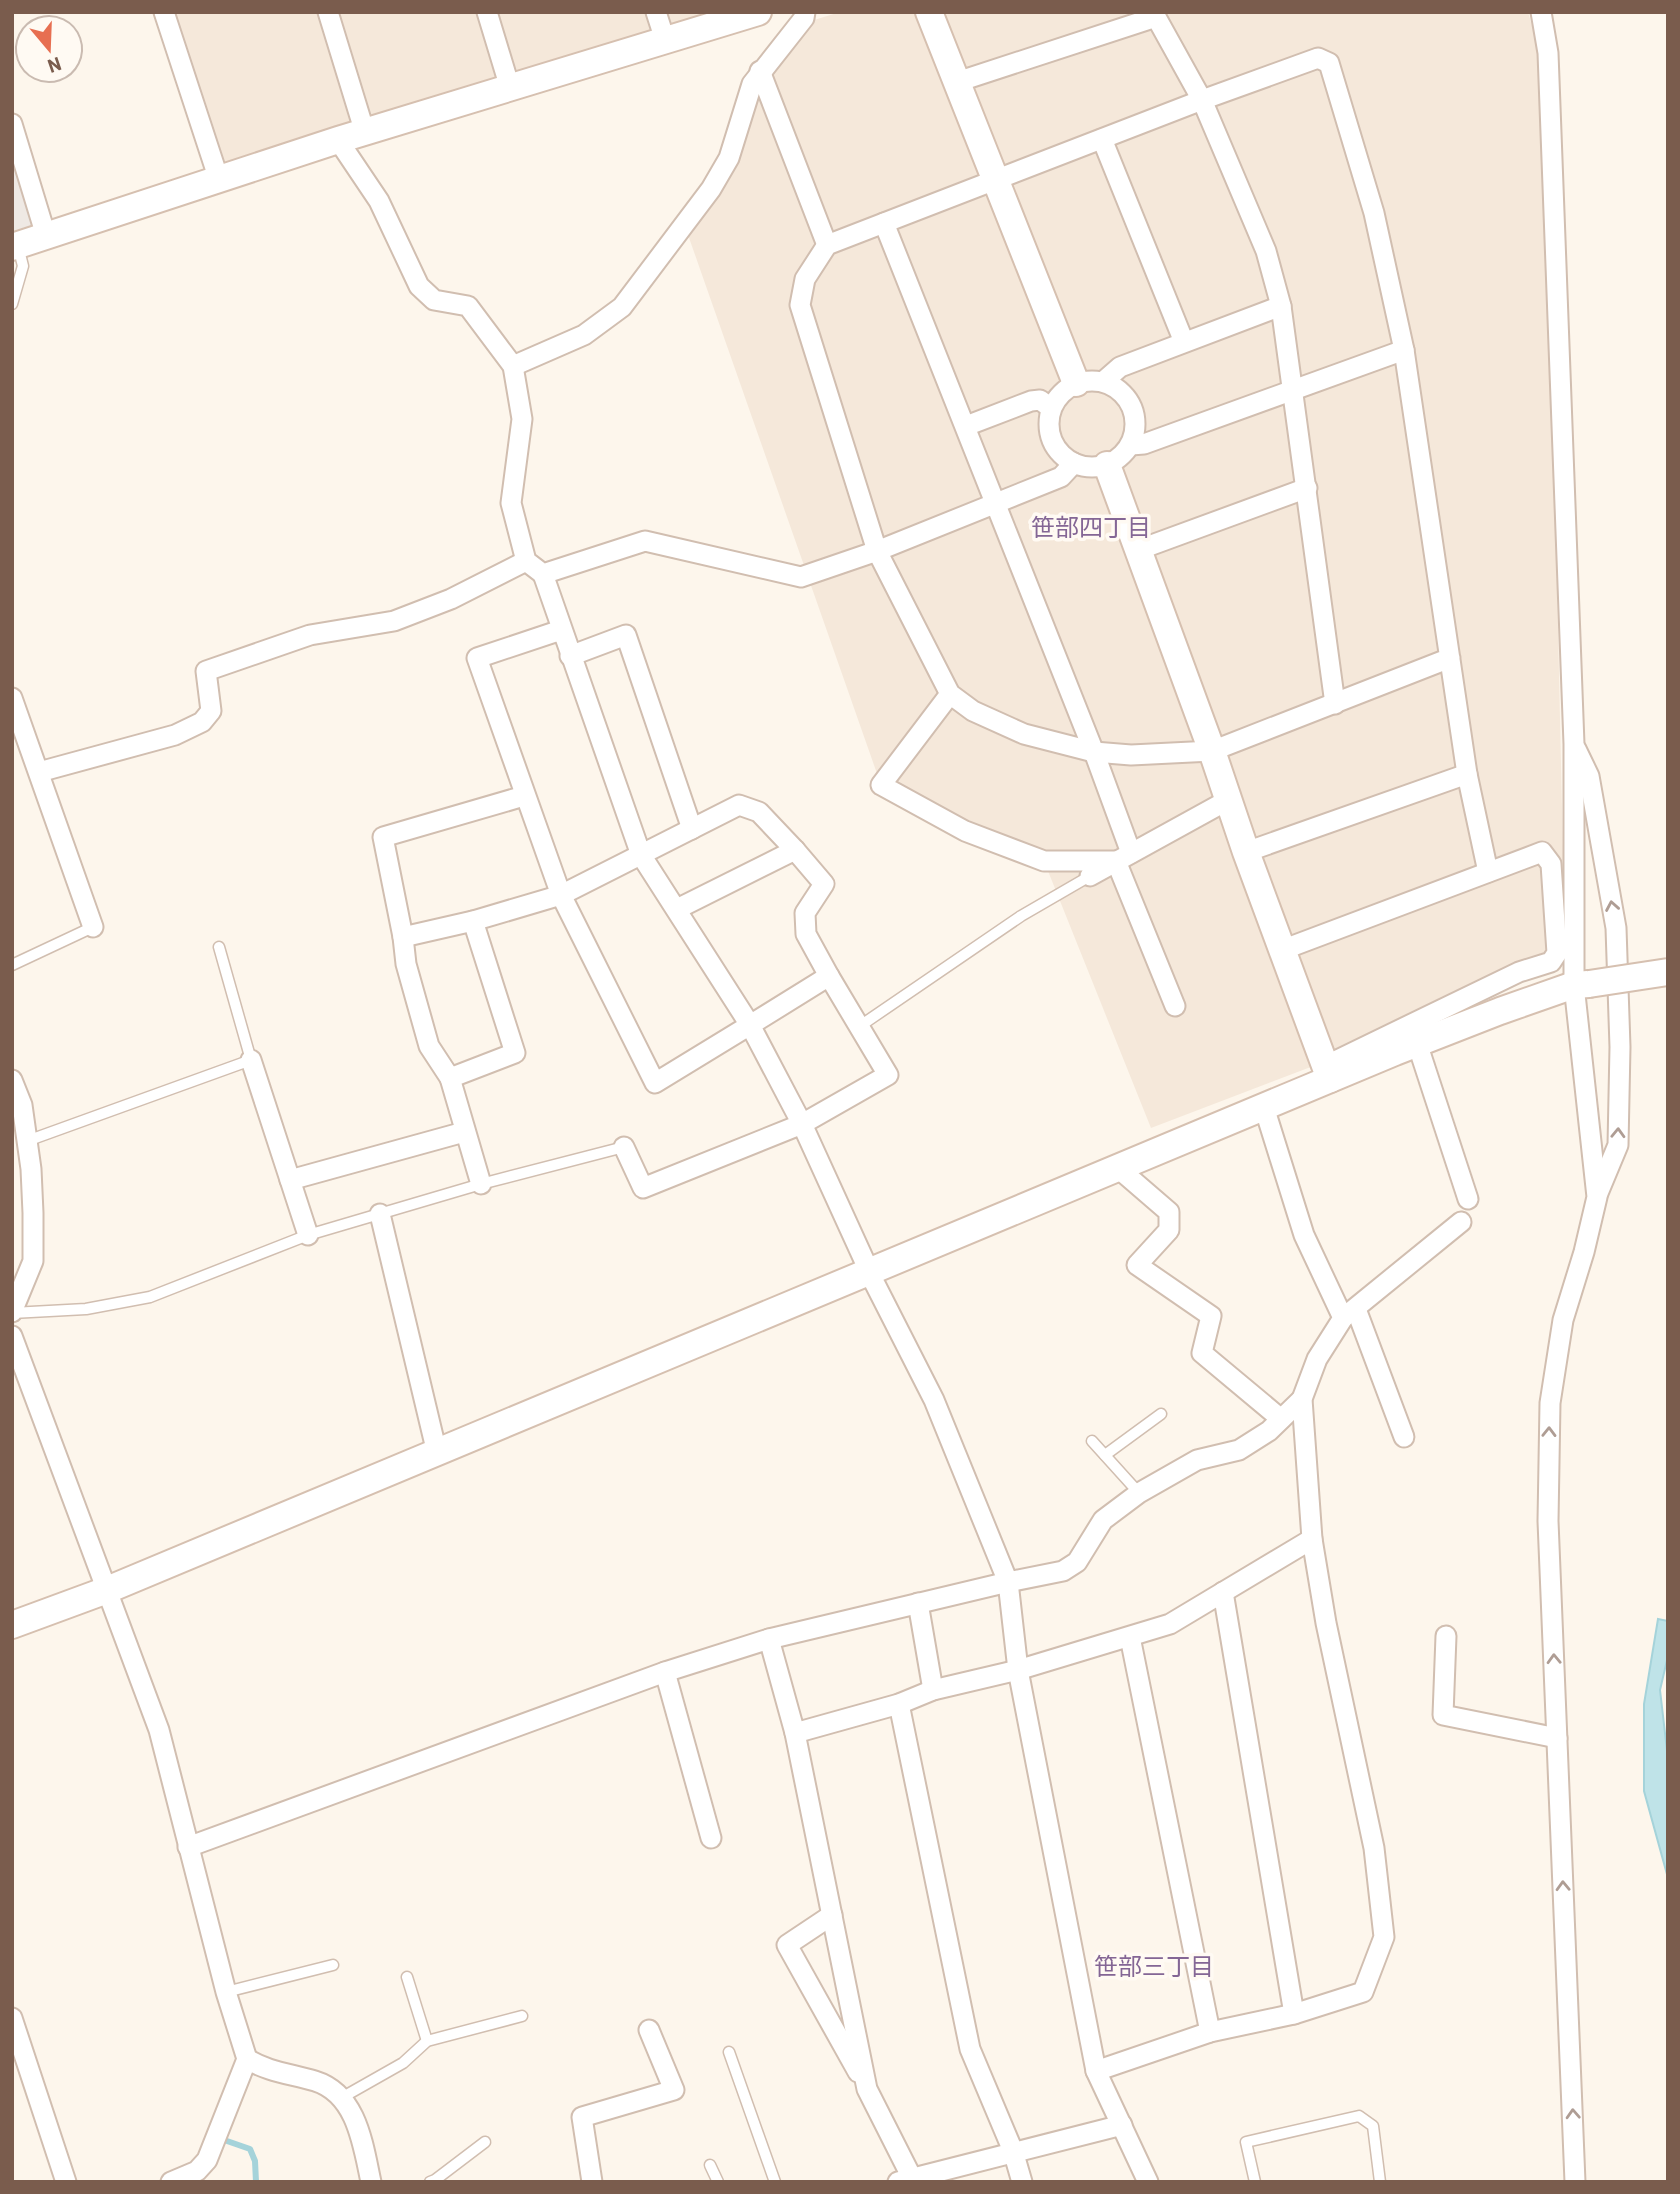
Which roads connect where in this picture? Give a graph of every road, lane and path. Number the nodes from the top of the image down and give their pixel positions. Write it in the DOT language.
graph roads {
  1 [pos="164,12"];
  2 [pos="328,12"];
  3 [pos="487,12"];
  4 [pos="656,12"];
  5 [pos="758,12"];
  6 [pos="805,12"];
  7 [pos="929,12"];
  8 [pos="1541,12"];
  9 [pos="665,40"];
  10 [pos="760,71"];
  11 [pos="957,82"];
  12 [pos="510,88"];
  13 [pos="1202,100"];
  14 [pos="12,124"];
  15 [pos="366,133"];
  16 [pos="1102,139"];
  17 [pos="338,140"];
  18 [pos="219,180"];
  19 [pos="996,180"];
  20 [pos="884,223"];
  21 [pos="46,236"];
  22 [pos="15,246"];
  23 [pos="827,246"];
  24 [pos="12,304"];
  25 [pos="1281,306"];
  26 [pos="1184,342"];
  27 [pos="1404,350"];
  28 [pos="513,366"];
  29 [pos="1104,381"];
  30 [pos="1076,383"];
  31 [pos="1292,390"];
  32 [pos="1051,408"];
  33 [pos="966,426"];
  34 [pos="1131,444"];
  35 [pos="1074,463"];
  36 [pos="1107,465"];
  37 [pos="1307,488"];
  38 [pos="995,503"];
  39 [pos="1138,550"];
  40 [pos="877,551"];
  41 [pos="526,561"];
  42 [pos="543,574"];
  43 [pos="561,630"];
  44 [pos="570,656"];
  45 [pos="1450,658"];
  46 [pos="950,694"];
  47 [pos="12,698"];
  48 [pos="1335,704"];
  49 [pos="1574,744"];
  50 [pos="1212,751"];
  51 [pos="1094,752"];
  52 [pos="39,772"];
  53 [pos="1467,774"];
  54 [pos="524,796"];
  55 [pos="1228,800"];
  56 [pos="692,829"];
  57 [pos="795,850"];
  58 [pos="1246,852"];
  59 [pos="641,855"];
  60 [pos="1124,857"];
  61 [pos="1488,872"];
  62 [pos="1090,876"];
  63 [pos="561,895"];
  64 [pos="677,909"];
  65 [pos="473,921"];
  66 [pos="93,927"];
  67 [pos="403,937"];
  68 [pos="219,947"];
  69 [pos="1282,950"];
  70 [pos="12,965"];
  71 [pos="1668,972"];
  72 [pos="829,975"];
  73 [pos="1582,984"];
  74 [pos="1175,1006"];
  75 [pos="750,1026"];
  76 [pos="860,1026"];
  77 [pos="1417,1044"];
  78 [pos="251,1060"];
  79 [pos="1327,1073"];
  80 [pos="450,1078"];
  81 [pos="12,1080"];
  82 [pos="1264,1107"];
  83 [pos="802,1124"];
  84 [pos="464,1132"];
  85 [pos="27,1141"];
  86 [pos="624,1147"];
  87 [pos="1118,1168"];
  88 [pos="290,1180"];
  89 [pos="481,1184"];
  90 [pos="1597,1197"];
  91 [pos="1468,1199"];
  92 [pos="380,1214"];
  93 [pos="1461,1222"];
  94 [pos="308,1236"];
  95 [pos="870,1271"];
  96 [pos="12,1313"];
  97 [pos="1350,1314"];
  98 [pos="12,1336"];
  99 [pos="1301,1399"];
  100 [pos="1161,1414"];
  101 [pos="1281,1419"];
  102 [pos="1404,1437"];
  103 [pos="1092,1441"];
  104 [pos="437,1453"];
  105 [pos="1105,1455"];
  106 [pos="1139,1493"];
  107 [pos="1312,1539"];
  108 [pos="1008,1582"];
  109 [pos="107,1590"];
  110 [pos="1223,1592"];
  111 [pos="918,1603"];
  112 [pos="12,1625"];
  113 [pos="1446,1636"];
  114 [pos="1130,1637"];
  115 [pos="769,1639"];
  116 [pos="1018,1670"];
  117 [pos="665,1672"];
  118 [pos="933,1690"];
  119 [pos="899,1704"];
  120 [pos="795,1733"];
  121 [pos="1557,1738"];
  122 [pos="710,1838"];
  123 [pos="188,1847"];
  124 [pos="832,1915"];
  125 [pos="334,1965"];
  126 [pos="407,1978"];
  127 [pos="226,1992"];
  128 [pos="1294,2014"];
  129 [pos="522,2016"];
  130 [pos="12,2018"];
  131 [pos="649,2030"];
  132 [pos="1210,2032"];
  133 [pos="427,2041"];
  134 [pos="729,2052"];
  135 [pos="247,2059"];
  136 [pos="1096,2070"];
  137 [pos="867,2088"];
  138 [pos="343,2097"];
  139 [pos="1122,2125"];
  140 [pos="485,2142"];
  141 [pos="1013,2151"];
  142 [pos="710,2165"];
  143 [pos="908,2180"];
  144 [pos="66,2182"];
  145 [pos="171,2182"];
  146 [pos="370,2182"];
  147 [pos="430,2182"];
  148 [pos="592,2182"];
  149 [pos="718,2182"];
  150 [pos="775,2182"];
  151 [pos="1022,2182"];
  152 [pos="1148,2182"];
  153 [pos="1255,2182"];
  154 [pos="1380,2182"];
  155 [pos="1575,2182"];
  1 -- 18 [label="street"];
  2 -- 15 [label="street"];
  3 -- 12 [label="street"];
  4 -- 9 [label="street"];
  5 -- 9 [label="street"];
  6 -- 10 [label="street"];
  7 -- 11 [label="street"];
  8 -- 49 [label="street"];
  9 -- 12 [label="street"];
  10 -- 23 [label="street"];
  10 -- 28 [label="street"];
  11 -- 13 [label="street"];
  11 -- 19 [label="street"];
  12 -- 15 [label="street"];
  13 -- 16 [label="street"];
  13 -- 25 [label="street"];
  13 -- 27 [label="street"];
  14 -- 21 [label="street"];
  15 -- 17 [label="street"];
  16 -- 19 [label="street"];
  16 -- 26 [label="street"];
  17 -- 18 [label="street"];
  17 -- 28 [label="street"];
  18 -- 21 [label="street"];
  19 -- 20 [label="street"];
  19 -- 30 [label="street"];
  20 -- 23 [label="street"];
  20 -- 33 [label="street"];
  21 -- 22 [label="street"];
  22 -- 24 [label="lane"];
  23 -- 40 [label="street"];
  25 -- 26 [label="street"];
  25 -- 31 [label="street"];
  26 -- 29 [label="street"];
  27 -- 31 [label="street"];
  27 -- 45 [label="street"];
  28 -- 41 [label="street"];
  29 -- 30 [label="street"];
  29 -- 34 [label="street"];
  30 -- 32 [label="street"];
  31 -- 34 [label="street"];
  31 -- 37 [label="street"];
  32 -- 33 [label="street"];
  32 -- 35 [label="street"];
  33 -- 38 [label="street"];
  34 -- 36 [label="street"];
  35 -- 36 [label="street"];
  35 -- 38 [label="street"];
  36 -- 39 [label="street"];
  37 -- 39 [label="street"];
  37 -- 48 [label="street"];
  38 -- 40 [label="street"];
  38 -- 51 [label="street"];
  39 -- 50 [label="street"];
  40 -- 42 [label="street"];
  40 -- 46 [label="street"];
  41 -- 42 [label="street"];
  41 -- 52 [label="street"];
  42 -- 43 [label="street"];
  43 -- 44 [label="street"];
  43 -- 54 [label="street"];
  44 -- 56 [label="street"];
  44 -- 59 [label="street"];
  45 -- 48 [label="street"];
  45 -- 53 [label="street"];
  46 -- 51 [label="street"];
  46 -- 60 [label="street"];
  47 -- 52 [label="street"];
  48 -- 50 [label="street"];
  49 -- 73 [label="street"];
  90 -- 49 [label="street, one-way"];
  50 -- 51 [label="street"];
  50 -- 55 [label="street"];
  51 -- 60 [label="street"];
  52 -- 66 [label="street"];
  53 -- 58 [label="street"];
  53 -- 61 [label="street"];
  54 -- 63 [label="street"];
  54 -- 67 [label="street"];
  55 -- 58 [label="street"];
  55 -- 60 [label="street"];
  56 -- 57 [label="street"];
  56 -- 59 [label="street"];
  57 -- 64 [label="street"];
  57 -- 72 [label="street"];
  58 -- 69 [label="street"];
  59 -- 63 [label="street"];
  59 -- 64 [label="street"];
  60 -- 62 [label="street"];
  60 -- 74 [label="street"];
  61 -- 69 [label="street"];
  61 -- 79 [label="street"];
  62 -- 76 [label="lane"];
  63 -- 65 [label="street"];
  63 -- 75 [label="street"];
  64 -- 75 [label="street"];
  65 -- 67 [label="street"];
  65 -- 80 [label="street"];
  66 -- 70 [label="lane"];
  67 -- 80 [label="street"];
  68 -- 78 [label="lane"];
  69 -- 79 [label="street"];
  71 -- 73 [label="street, bridge"];
  72 -- 75 [label="street"];
  72 -- 76 [label="street"];
  73 -- 77 [label="street"];
  73 -- 90 [label="street"];
  75 -- 83 [label="street"];
  76 -- 83 [label="street"];
  77 -- 79 [label="street"];
  77 -- 91 [label="street"];
  78 -- 85 [label="lane"];
  78 -- 88 [label="street"];
  79 -- 82 [label="street"];
  80 -- 84 [label="street"];
  81 -- 85 [label="street"];
  82 -- 87 [label="street"];
  82 -- 97 [label="street"];
  83 -- 86 [label="street"];
  83 -- 95 [label="street"];
  84 -- 88 [label="street"];
  84 -- 89 [label="street"];
  85 -- 96 [label="street"];
  86 -- 89 [label="lane"];
  87 -- 95 [label="street"];
  87 -- 101 [label="street"];
  88 -- 94 [label="street"];
  89 -- 92 [label="lane"];
  121 -- 90 [label="street, one-way"];
  92 -- 94 [label="lane"];
  92 -- 104 [label="street"];
  93 -- 97 [label="street"];
  94 -- 96 [label="lane"];
  95 -- 104 [label="street"];
  95 -- 108 [label="street"];
  97 -- 99 [label="street"];
  97 -- 102 [label="street"];
  98 -- 109 [label="street"];
  99 -- 101 [label="street"];
  99 -- 107 [label="street"];
  100 -- 105 [label="lane"];
  101 -- 106 [label="street"];
  103 -- 105 [label="lane"];
  104 -- 109 [label="street"];
  105 -- 106 [label="lane"];
  106 -- 108 [label="street"];
  107 -- 110 [label="street"];
  107 -- 128 [label="street"];
  108 -- 111 [label="street"];
  108 -- 116 [label="street"];
  109 -- 112 [label="street"];
  109 -- 123 [label="street"];
  110 -- 114 [label="street"];
  110 -- 128 [label="street"];
  111 -- 115 [label="street"];
  111 -- 118 [label="street"];
  113 -- 121 [label="street"];
  114 -- 116 [label="street"];
  114 -- 132 [label="street"];
  115 -- 117 [label="street"];
  115 -- 120 [label="street"];
  116 -- 118 [label="street"];
  116 -- 136 [label="street"];
  117 -- 122 [label="street"];
  117 -- 123 [label="street"];
  118 -- 119 [label="street"];
  119 -- 120 [label="street"];
  119 -- 141 [label="street"];
  120 -- 124 [label="street"];
  155 -- 121 [label="street, one-way"];
  123 -- 127 [label="street"];
  124 -- 137 [label="street"];
  124 -- 137 [label="street"];
  125 -- 127 [label="lane"];
  126 -- 133 [label="lane"];
  127 -- 135 [label="street"];
  128 -- 132 [label="street"];
  129 -- 133 [label="lane"];
  130 -- 144 [label="street"];
  131 -- 148 [label="street"];
  132 -- 136 [label="street"];
  133 -- 138 [label="lane"];
  134 -- 150 [label="lane"];
  135 -- 138 [label="street"];
  135 -- 145 [label="street"];
  136 -- 139 [label="street"];
  137 -- 143 [label="street"];
  138 -- 146 [label="street"];
  139 -- 141 [label="street"];
  139 -- 152 [label="street"];
  140 -- 147 [label="lane"];
  141 -- 143 [label="street"];
  141 -- 151 [label="street"];
  142 -- 149 [label="lane"];
  153 -- 154 [label="lane"];
}
